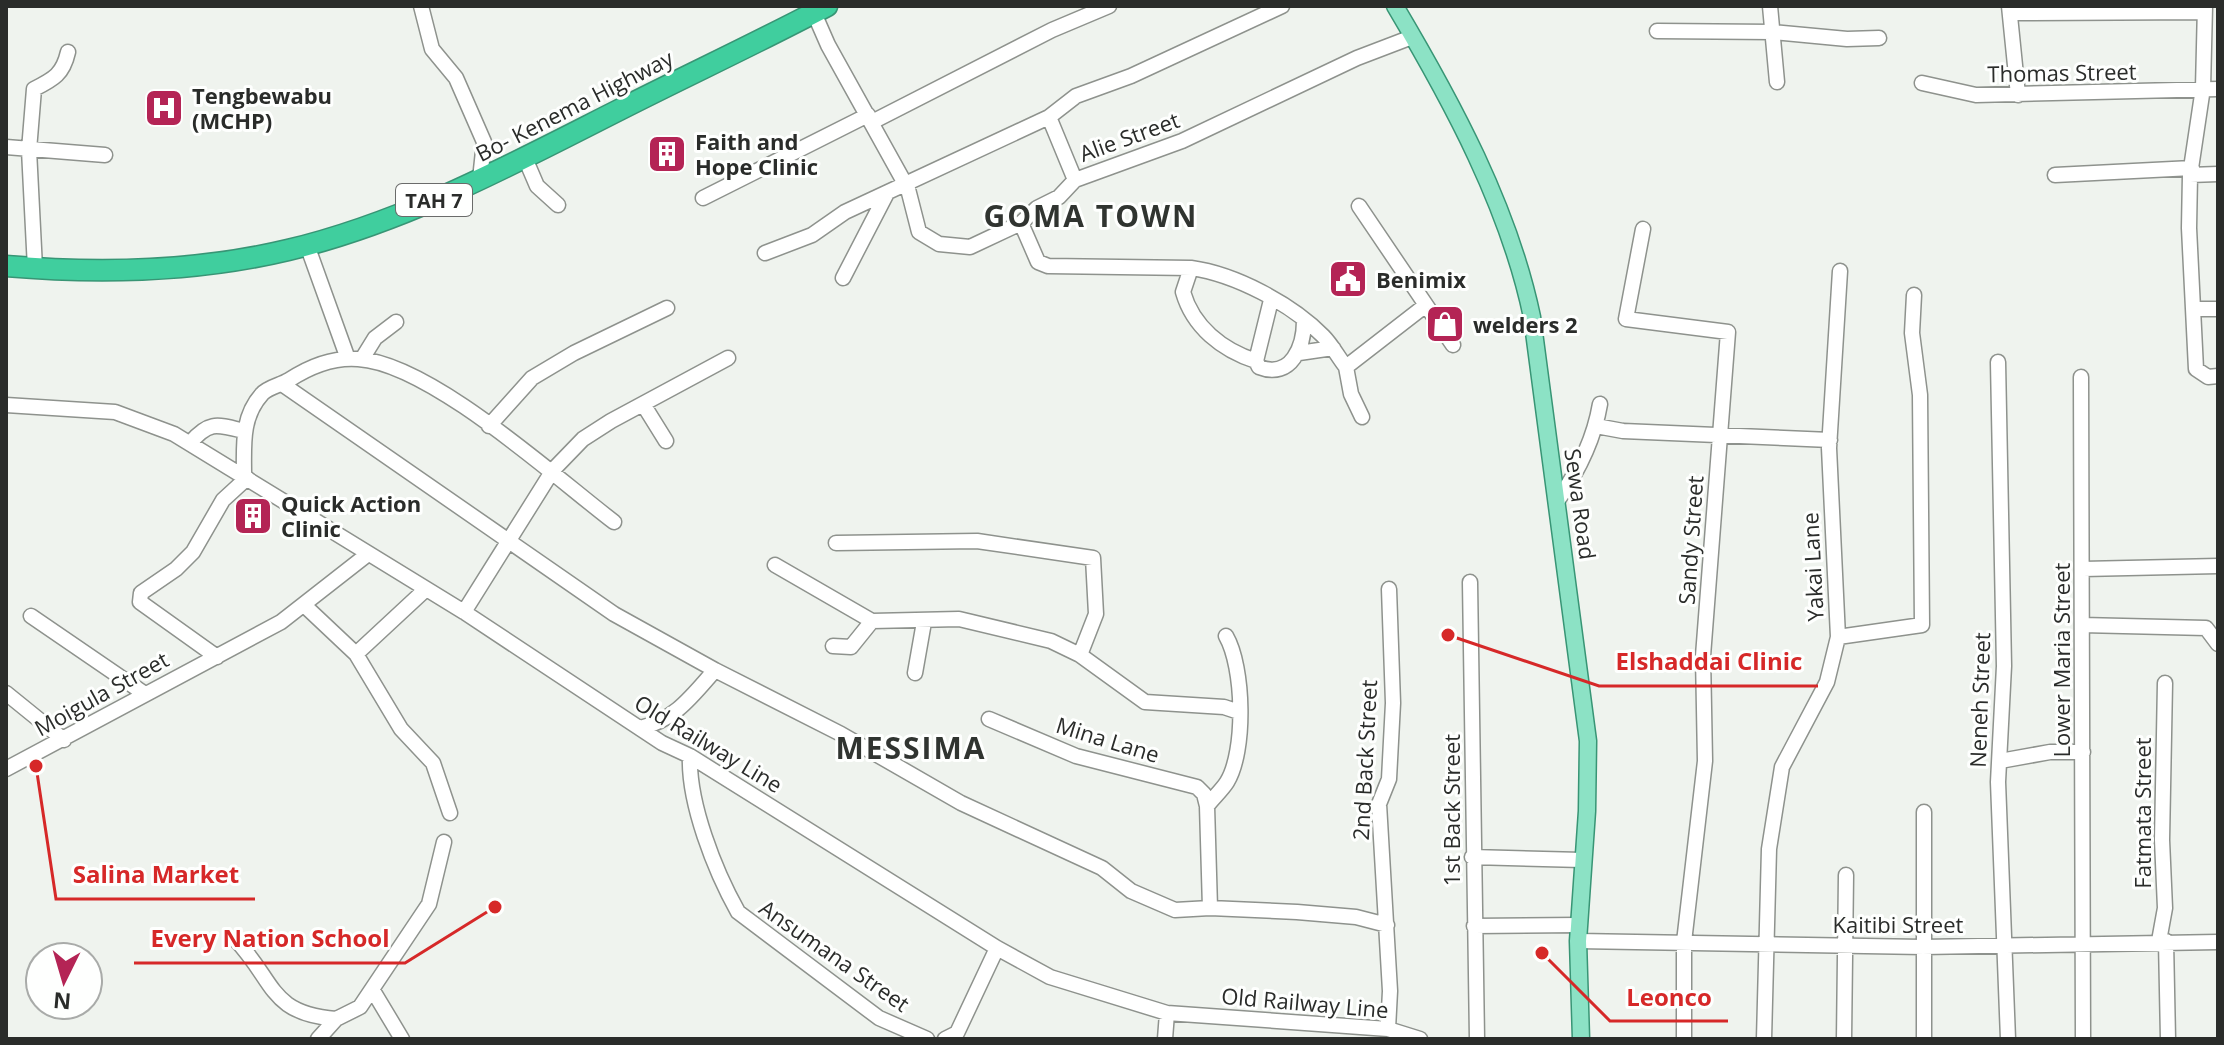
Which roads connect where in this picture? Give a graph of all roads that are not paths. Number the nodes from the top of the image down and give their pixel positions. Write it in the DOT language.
graph roads {
  1 [pos="421,6"];
  2 [pos="1109,6"];
  3 [pos="1282,6"];
  4 [pos="1395,6"];
  5 [pos="1770,6"];
  6 [pos="820,9"];
  7 [pos="2138,9"];
  8 [pos="2204,9"];
  9 [pos="2009,10"];
  10 [pos="1657,31"];
  11 [pos="1773,32"];
  12 [pos="1412,37"];
  13 [pos="1879,38"];
  14 [pos="68,52"];
  15 [pos="1777,82"];
  16 [pos="1922,83"];
  17 [pos="2210,88"];
  18 [pos="2018,95"];
  19 [pos="1049,117"];
  20 [pos="870,118"];
  21 [pos="6,147"];
  22 [pos="29,150"];
  23 [pos="105,155"];
  24 [pos="525,158"];
  25 [pos="2191,172"];
  26 [pos="2218,174"];
  27 [pos="2055,175"];
  28 [pos="480,179"];
  29 [pos="1075,180"];
  30 [pos="905,182"];
  31 [pos="890,190"];
  32 [pos="703,198"];
  33 [pos="558,205"];
  34 [pos="1359,206"];
  35 [pos="1021,223"];
  36 [pos="1643,229"];
  37 [pos="307,245"];
  38 [pos="765,253"];
  39 [pos="6,266"];
  40 [pos="35,268"];
  41 [pos="1191,268"];
  42 [pos="1840,271"];
  43 [pos="843,278"];
  44 [pos="1914,295"];
  45 [pos="1271,300"];
  46 [pos="1426,305"];
  47 [pos="667,308"];
  48 [pos="2194,309"];
  49 [pos="2218,309"];
  50 [pos="1304,321"];
  51 [pos="396,322"];
  52 [pos="1453,345"];
  53 [pos="1333,348"];
  54 [pos="1299,353"];
  55 [pos="728,358"];
  56 [pos="355,359"];
  57 [pos="1256,361"];
  58 [pos="1998,362"];
  59 [pos="1346,367"];
  60 [pos="2218,376"];
  61 [pos="2081,377"];
  62 [pos="282,384"];
  63 [pos="643,404"];
  64 [pos="1600,404"];
  65 [pos="6,405"];
  66 [pos="1362,417"];
  67 [pos="489,426"];
  68 [pos="1596,426"];
  69 [pos="244,431"];
  70 [pos="1720,436"];
  71 [pos="1830,440"];
  72 [pos="666,441"];
  73 [pos="190,443"];
  74 [pos="553,470"];
  75 [pos="245,476"];
  76 [pos="1558,500"];
  77 [pos="614,522"];
  78 [pos="510,542"];
  79 [pos="836,543"];
  80 [pos="368,554"];
  81 [pos="775,565"];
  82 [pos="2218,566"];
  83 [pos="2083,569"];
  84 [pos="1470,582"];
  85 [pos="426,589"];
  86 [pos="1389,589"];
  87 [pos="304,605"];
  88 [pos="464,612"];
  89 [pos="31,616"];
  90 [pos="872,621"];
  91 [pos="924,622"];
  92 [pos="2082,625"];
  93 [pos="1226,636"];
  94 [pos="1838,637"];
  95 [pos="2218,644"];
  96 [pos="833,646"];
  97 [pos="356,654"];
  98 [pos="1080,655"];
  99 [pos="217,657"];
  100 [pos="715,670"];
  101 [pos="915,673"];
  102 [pos="2165,683"];
  103 [pos="6,693"];
  104 [pos="145,694"];
  105 [pos="1239,712"];
  106 [pos="989,719"];
  107 [pos="640,728"];
  108 [pos="64,740"];
  109 [pos="2083,752"];
  110 [pos="690,756"];
  111 [pos="2000,761"];
  112 [pos="6,769"];
  113 [pos="1207,806"];
  114 [pos="1924,812"];
  115 [pos="450,813"];
  116 [pos="444,842"];
  117 [pos="1472,857"];
  118 [pos="1582,860"];
  119 [pos="1846,875"];
  120 [pos="1210,908"];
  121 [pos="1387,925"];
  122 [pos="1474,926"];
  123 [pos="1578,933"];
  124 [pos="236,940"];
  125 [pos="2162,941"];
  126 [pos="1684,942"];
  127 [pos="2083,942"];
  128 [pos="2218,942"];
  129 [pos="1766,945"];
  130 [pos="2005,945"];
  131 [pos="1846,947"];
  132 [pos="1923,947"];
  133 [pos="997,948"];
  134 [pos="372,989"];
  135 [pos="1167,1013"];
  136 [pos="336,1019"];
  137 [pos="1388,1029"];
  138 [pos="318,1039"];
  139 [pos="402,1039"];
  140 [pos="927,1039"];
  141 [pos="945,1039"];
  142 [pos="1165,1039"];
  143 [pos="1420,1039"];
  144 [pos="1477,1039"];
  145 [pos="1581,1039"];
  146 [pos="1684,1039"];
  147 [pos="1764,1039"];
  148 [pos="1844,1039"];
  149 [pos="1924,1039"];
  150 [pos="2008,1039"];
  151 [pos="2083,1039"];
  152 [pos="2168,1039"];
  1 -- 28 [label="street"];
  2 -- 20 [label="street"];
  3 -- 19 [label="street"];
  4 -- 12 [label="main road, Sewa Road"];
  5 -- 11 [label="street"];
  6 -- 20 [label="street, Alie Street"];
  6 -- 24 [label="highway, Bo- Kenema Highway / TAH 7"];
  7 -- 8 [label="street"];
  7 -- 9 [label="street"];
  8 -- 17 [label="street"];
  9 -- 18 [label="street"];
  10 -- 11 [label="street"];
  11 -- 13 [label="street"];
  11 -- 15 [label="street"];
  12 -- 29 [label="street, Alie Street"];
  12 -- 76 [label="main road, Sewa Road"];
  14 -- 22 [label="street"];
  16 -- 18 [label="street, Thomas Street"];
  17 -- 18 [label="street, Thomas Street"];
  17 -- 25 [label="street"];
  19 -- 29 [label="street"];
  19 -- 30 [label="street"];
  20 -- 30 [label="street, Alie Street"];
  20 -- 32 [label="street"];
  21 -- 22 [label="street"];
  22 -- 23 [label="street"];
  22 -- 40 [label="street"];
  24 -- 28 [label="highway, Bo- Kenema Highway / TAH 7"];
  24 -- 33 [label="street"];
  25 -- 26 [label="street"];
  25 -- 27 [label="street"];
  25 -- 48 [label="street"];
  28 -- 37 [label="highway, Bo- Kenema Highway / TAH 7"];
  29 -- 35 [label="street, Alie Street"];
  30 -- 31 [label="street"];
  30 -- 35 [label="street, Alie Street"];
  31 -- 38 [label="street"];
  31 -- 43 [label="street"];
  34 -- 46 [label="street"];
  35 -- 41 [label="street"];
  36 -- 70 [label="street, Sandy Street"];
  37 -- 40 [label="highway, Bo- Kenema Highway / TAH 7"];
  37 -- 56 [label="street"];
  39 -- 40 [label="highway, Bo- Kenema Highway / TAH 7"];
  41 -- 45 [label="street"];
  41 -- 57 [label="street"];
  42 -- 71 [label="street, Yakai Lane"];
  44 -- 94 [label="street"];
  45 -- 50 [label="street"];
  45 -- 57 [label="street"];
  46 -- 52 [label="street"];
  46 -- 59 [label="street"];
  47 -- 67 [label="street"];
  48 -- 49 [label="street"];
  48 -- 60 [label="street"];
  50 -- 53 [label="street"];
  50 -- 54 [label="street"];
  51 -- 56 [label="street"];
  53 -- 54 [label="street"];
  53 -- 59 [label="street"];
  54 -- 57 [label="street"];
  55 -- 63 [label="street"];
  56 -- 62 [label="street"];
  56 -- 67 [label="street"];
  58 -- 111 [label="street, Neneh Street"];
  59 -- 66 [label="street"];
  61 -- 83 [label="street, Lower Maria Street"];
  62 -- 69 [label="street"];
  62 -- 78 [label="street"];
  63 -- 72 [label="street"];
  63 -- 74 [label="street"];
  64 -- 68 [label="street"];
  65 -- 73 [label="street, Old Railway Line"];
  67 -- 74 [label="street"];
  68 -- 70 [label="street"];
  68 -- 76 [label="street"];
  69 -- 73 [label="street"];
  69 -- 75 [label="street"];
  70 -- 71 [label="street"];
  70 -- 126 [label="street, Sandy Street"];
  71 -- 94 [label="street, Yakai Lane"];
  73 -- 75 [label="street, Old Railway Line"];
  74 -- 77 [label="street"];
  74 -- 78 [label="street"];
  75 -- 80 [label="street, Old Railway Line"];
  75 -- 99 [label="street"];
  76 -- 118 [label="main road, Sewa Road"];
  78 -- 88 [label="street"];
  78 -- 100 [label="street"];
  79 -- 98 [label="street"];
  80 -- 85 [label="street, Old Railway Line"];
  80 -- 87 [label="street, Moigula Street"];
  81 -- 90 [label="street"];
  82 -- 83 [label="street"];
  83 -- 92 [label="street, Lower Maria Street"];
  84 -- 117 [label="street, 1st Back Street"];
  85 -- 88 [label="street, Old Railway Line"];
  85 -- 97 [label="street"];
  86 -- 121 [label="street, 2nd Back Street"];
  87 -- 97 [label="street"];
  87 -- 99 [label="street, Moigula Street"];
  88 -- 107 [label="street, Old Railway Line"];
  89 -- 104 [label="street"];
  90 -- 91 [label="street"];
  90 -- 96 [label="street"];
  91 -- 98 [label="street"];
  91 -- 101 [label="street"];
  92 -- 95 [label="street"];
  92 -- 109 [label="street, Lower Maria Street"];
  93 -- 105 [label="street"];
  94 -- 129 [label="street, Yakai Lane"];
  97 -- 115 [label="street"];
  98 -- 105 [label="street"];
  99 -- 104 [label="street, Moigula Street"];
  100 -- 107 [label="street"];
  100 -- 120 [label="street"];
  102 -- 125 [label="street, Fatmata Street"];
  103 -- 108 [label="street"];
  104 -- 108 [label="street, Moigula Street"];
  105 -- 113 [label="street"];
  106 -- 113 [label="street, Mina Lane"];
  107 -- 110 [label="street, Old Railway Line"];
  108 -- 112 [label="street, Moigula Street"];
  109 -- 111 [label="street"];
  109 -- 127 [label="street, Lower Maria Street"];
  110 -- 133 [label="street, Old Railway Line"];
  110 -- 140 [label="street, Ansumana Street"];
  111 -- 130 [label="street, Neneh Street"];
  113 -- 120 [label="street"];
  114 -- 132 [label="street"];
  116 -- 134 [label="street"];
  117 -- 118 [label="street"];
  117 -- 122 [label="street, 1st Back Street"];
  118 -- 123 [label="main road, Sewa Road"];
  119 -- 131 [label="street"];
  120 -- 121 [label="street"];
  121 -- 137 [label="street, 2nd Back Street"];
  122 -- 123 [label="street, Kaitibi Street"];
  122 -- 144 [label="street, 1st Back Street"];
  123 -- 126 [label="street, Kaitibi Street"];
  123 -- 145 [label="main road, Sewa Road"];
  124 -- 136 [label="street"];
  125 -- 127 [label="street, Kaitibi Street"];
  125 -- 128 [label="street, Kaitibi Street"];
  125 -- 152 [label="street, Fatmata Street"];
  126 -- 129 [label="street, Kaitibi Street"];
  126 -- 146 [label="street, Sandy Street"];
  127 -- 130 [label="street, Kaitibi Street"];
  127 -- 151 [label="street, Lower Maria Street"];
  129 -- 131 [label="street, Kaitibi Street"];
  129 -- 147 [label="street, Yakai Lane"];
  130 -- 132 [label="street, Kaitibi Street"];
  130 -- 150 [label="street, Neneh Street"];
  131 -- 132 [label="street, Kaitibi Street"];
  131 -- 148 [label="street"];
  132 -- 149 [label="street"];
  133 -- 135 [label="street, Old Railway Line"];
  133 -- 141 [label="street"];
  134 -- 136 [label="street"];
  134 -- 139 [label="street"];
  135 -- 137 [label="street, Old Railway Line"];
  135 -- 142 [label="street"];
  136 -- 138 [label="street"];
  137 -- 143 [label="street, Old Railway Line"];
}
